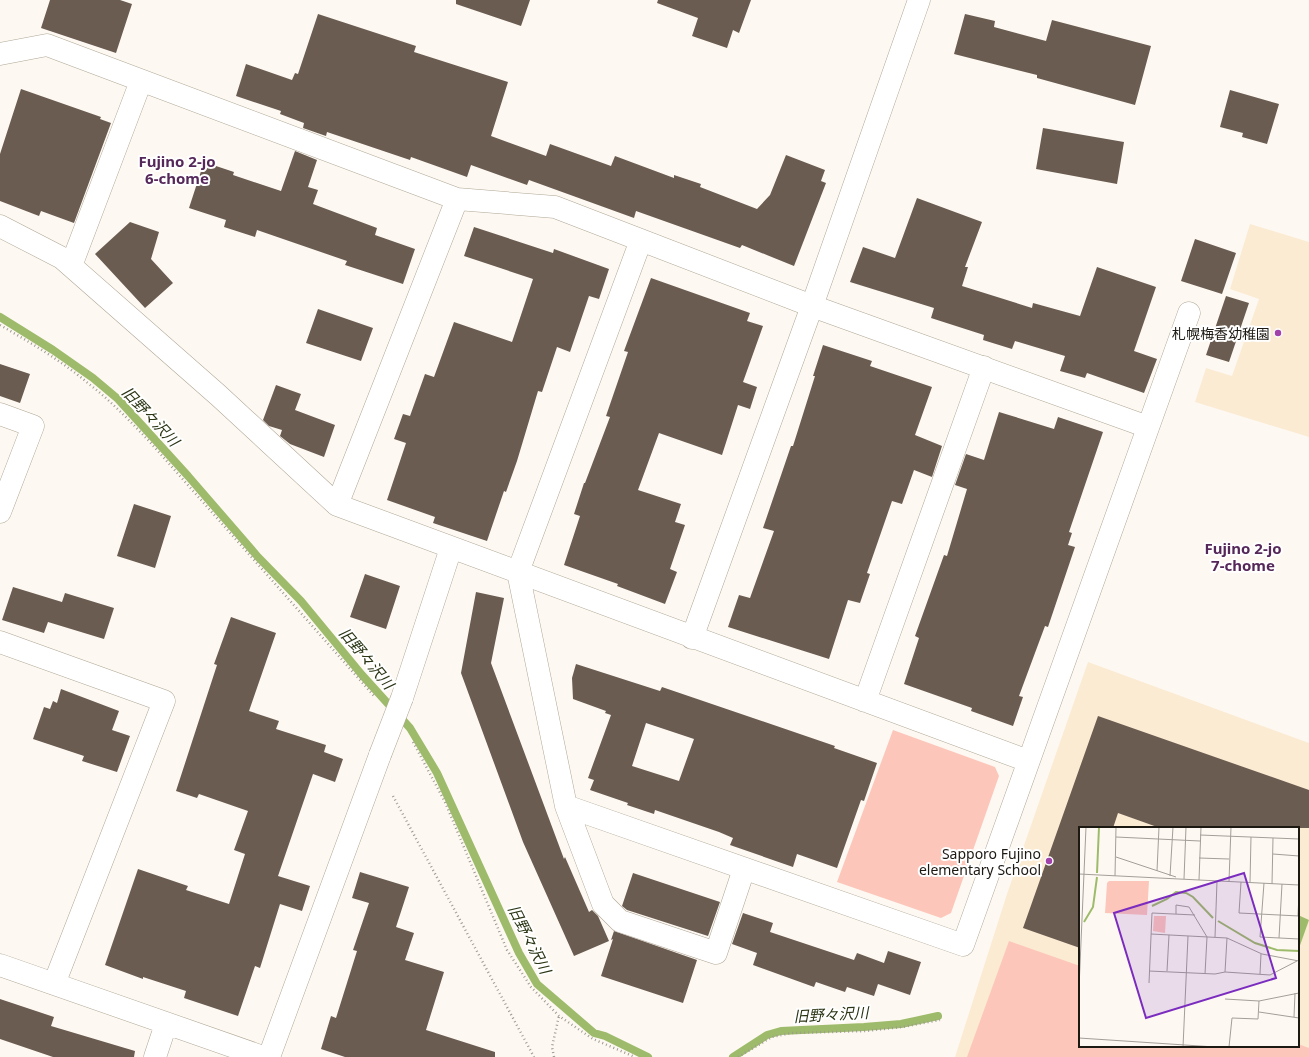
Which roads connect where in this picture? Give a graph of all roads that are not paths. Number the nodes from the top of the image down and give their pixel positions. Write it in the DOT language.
graph roads {
  1 [pos="919,0"];
  2 [pos="0,54"];
  3 [pos="141,81"];
  4 [pos="457,199"];
  5 [pos="0,226"];
  6 [pos="641,240"];
  7 [pos="71,266"];
  8 [pos="812,306"];
  9 [pos="1189,313"];
  10 [pos="984,367"];
  11 [pos="0,414"];
  12 [pos="1148,426"];
  13 [pos="337,505"];
  14 [pos="0,512"];
  15 [pos="451,548"];
  16 [pos="518,572"];
  17 [pos="692,638"];
  18 [pos="0,642"];
  19 [pos="865,701"];
  20 [pos="1028,761"];
  21 [pos="566,806"];
  22 [pos="744,869"];
  23 [pos="0,965"];
  24 [pos="54,984"];
  25 [pos="166,1024"];
  26 [pos="155,1057"];
  27 [pos="263,1057"];
  28 [pos="269,1057"];
  1 -- 8 [label="street"];
  2 -- 3 [label="street"];
  3 -- 4 [label="street"];
  3 -- 7 [label="street"];
  4 -- 6 [label="street"];
  4 -- 13 [label="street"];
  5 -- 7 [label="street"];
  6 -- 8 [label="street"];
  6 -- 16 [label="street"];
  7 -- 13 [label="street"];
  8 -- 10 [label="street"];
  8 -- 17 [label="street"];
  9 -- 12 [label="street"];
  10 -- 12 [label="street"];
  10 -- 19 [label="street"];
  11 -- 14 [label="street"];
  12 -- 20 [label="street"];
  13 -- 15 [label="street"];
  15 -- 16 [label="street"];
  15 -- 28 [label="street, bridge"];
  16 -- 17 [label="street"];
  16 -- 21 [label="street"];
  17 -- 19 [label="street"];
  18 -- 24 [label="street"];
  19 -- 20 [label="street"];
  20 -- 22 [label="street"];
  21 -- 22 [label="street"];
  21 -- 22 [label="street"];
  23 -- 24 [label="street"];
  24 -- 25 [label="street"];
  25 -- 26 [label="street"];
  25 -- 27 [label="street"];
}
